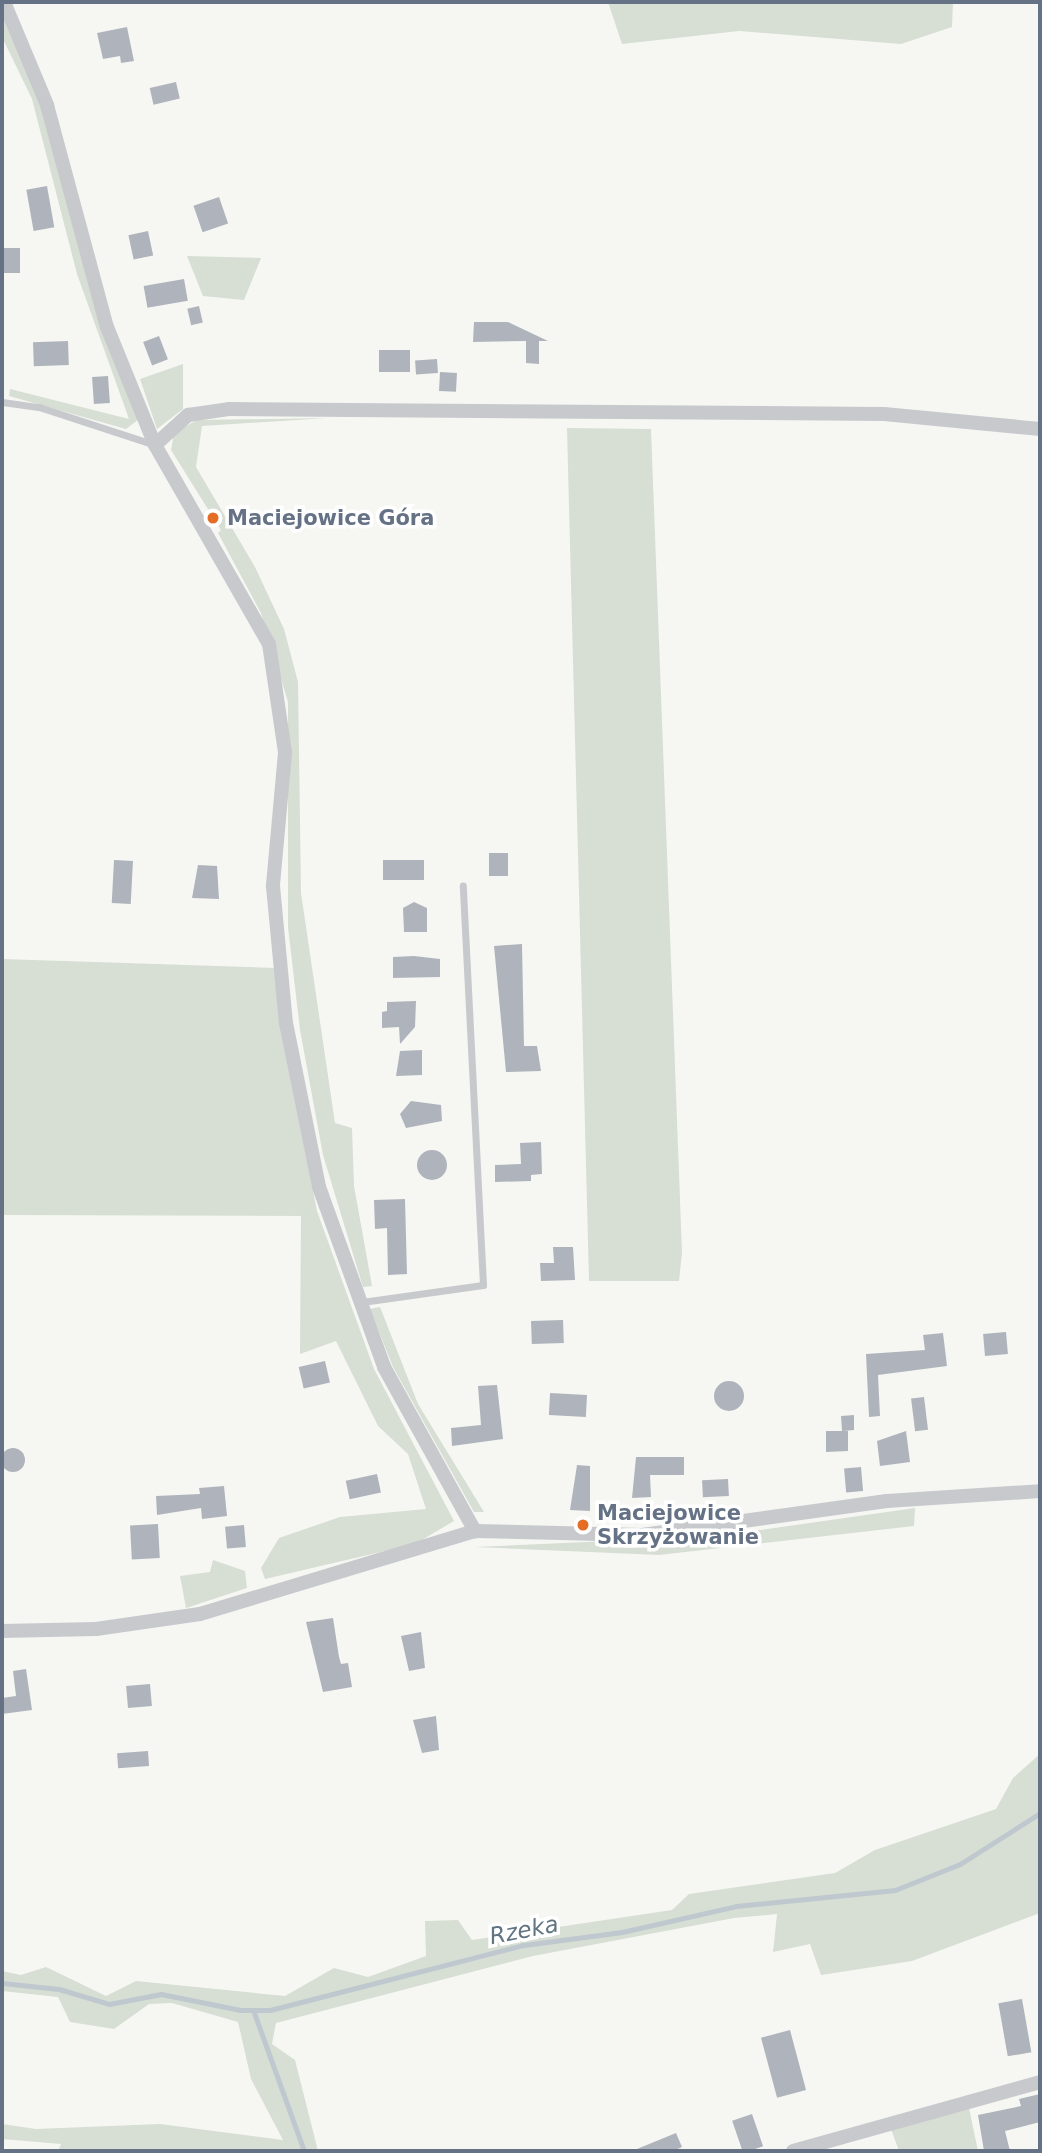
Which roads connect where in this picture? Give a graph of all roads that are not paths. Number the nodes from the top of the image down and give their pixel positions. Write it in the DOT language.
graph roads {
  1 [pos="4,2"];
  2 [pos="2,402"];
  3 [pos="1040,429"];
  4 [pos="155,445"];
  5 [pos="463,886"];
  6 [pos="362,1302"];
  7 [pos="1040,1491"];
  8 [pos="475,1531"];
  9 [pos="2,1632"];
  10 [pos="1040,2082"];
  11 [pos="793,2151"];
  1 -- 4 [label="street"];
  2 -- 4 [label="lane"];
  3 -- 4 [label="street"];
  4 -- 6 [label="street"];
  5 -- 6 [label="lane"];
  6 -- 8 [label="street"];
  7 -- 8 [label="street"];
  8 -- 9 [label="street"];
  10 -- 11 [label="street"];
}
